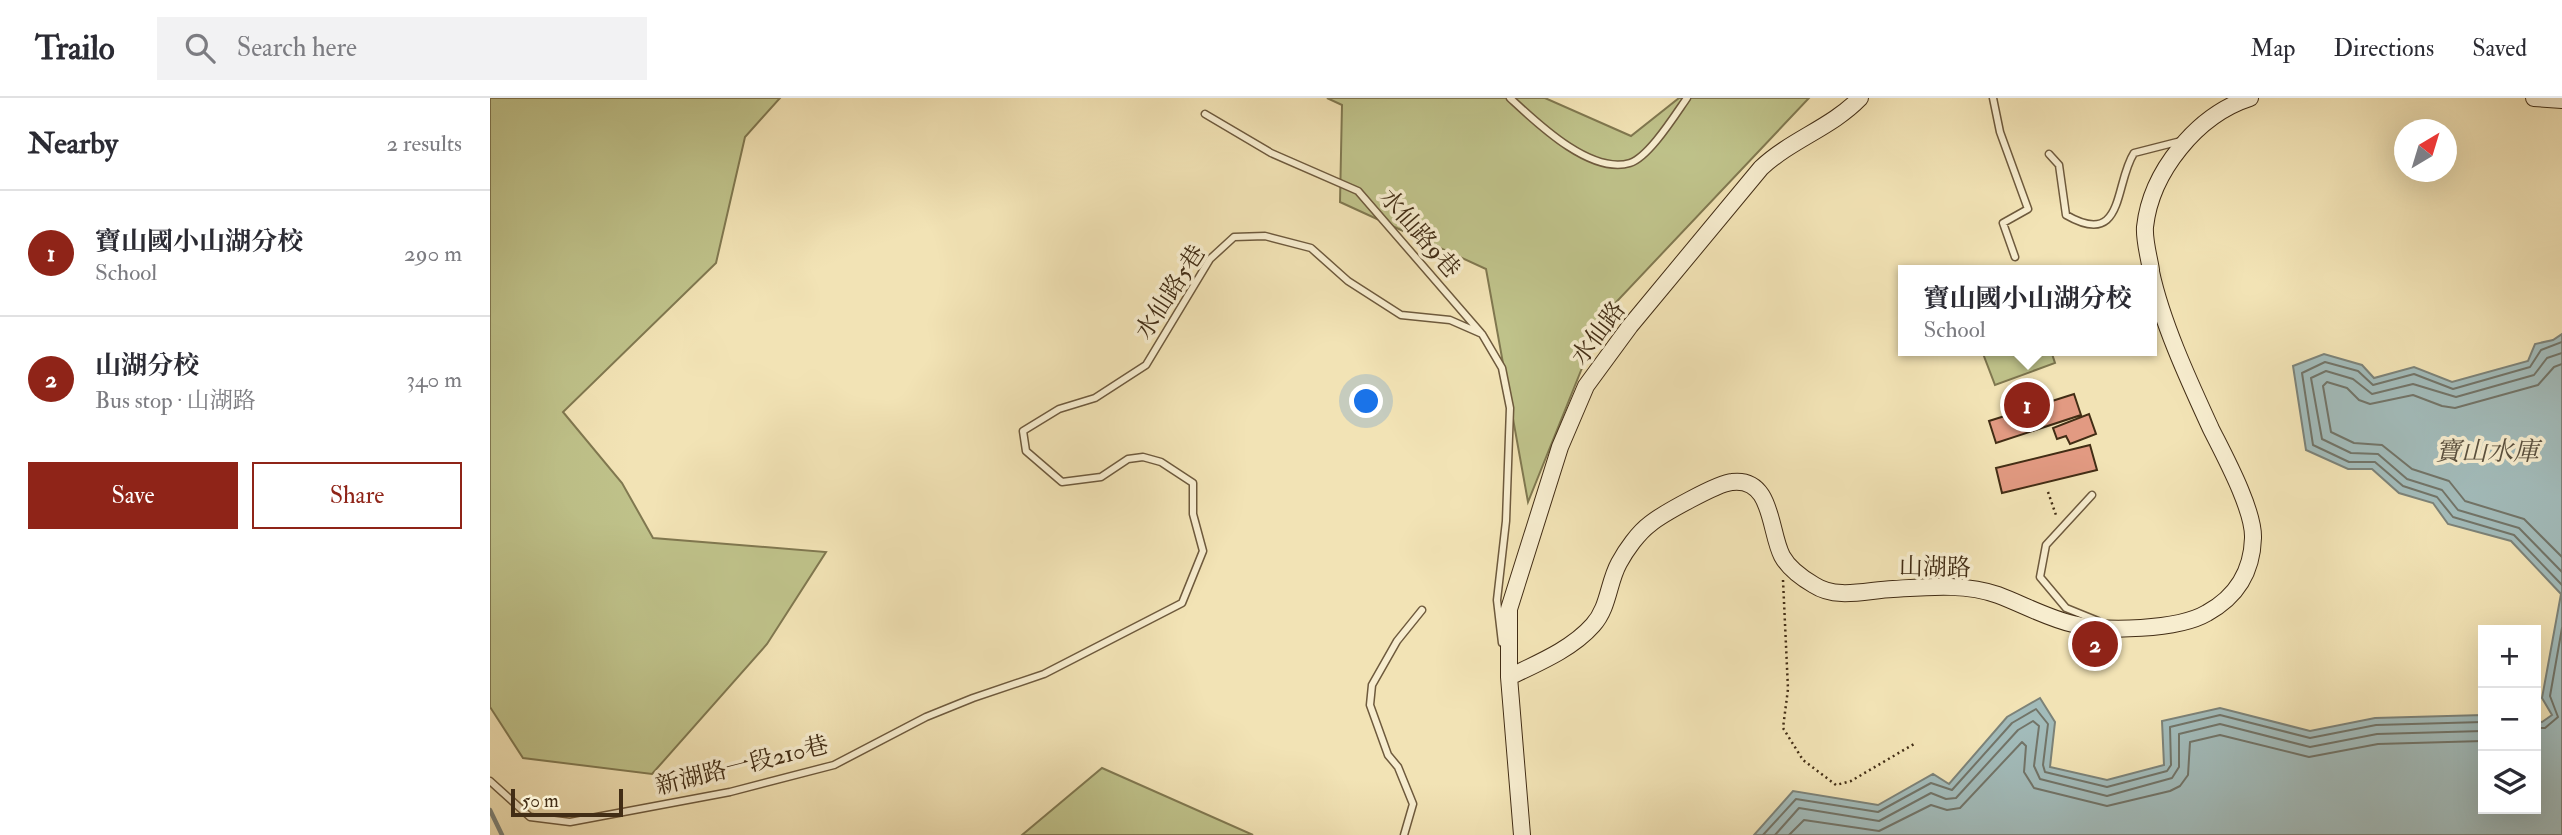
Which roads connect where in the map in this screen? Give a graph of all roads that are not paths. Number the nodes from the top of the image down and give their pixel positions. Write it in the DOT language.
graph roads {
  1 [pos="1510,98"];
  2 [pos="1687,98"];
  3 [pos="1860,98"];
  4 [pos="1993,98"];
  5 [pos="2250,98"];
  6 [pos="2534,98"];
  7 [pos="2562,100"];
  8 [pos="1205,114"];
  9 [pos="2186,139"];
  10 [pos="2049,154"];
  11 [pos="2015,257"];
  12 [pos="2150,265"];
  13 [pos="2157,289"];
  14 [pos="1482,334"];
  15 [pos="2092,495"];
  16 [pos="1422,610"];
  17 [pos="2112,627"];
  18 [pos="1044,674"];
  19 [pos="1509,677"];
  20 [pos="490,781"];
  21 [pos="1404,835"];
  22 [pos="1522,835"];
  1 -- 2 [label="lane"];
  3 -- 19 [label="street, 水仙路"];
  4 -- 11 [label="lane"];
  5 -- 9 [label="street, 山湖路"];
  6 -- 7 [label="street"];
  8 -- 14 [label="lane, 水仙路9巷"];
  9 -- 10 [label="lane"];
  9 -- 12 [label="street, 山湖路"];
  13 -- 17 [label="street, 山湖路"];
  14 -- 18 [label="lane, 水仙路5巷"];
  14 -- 19 [label="lane"];
  15 -- 17 [label="lane"];
  16 -- 21 [label="lane"];
  17 -- 19 [label="street, 山湖路"];
  18 -- 20 [label="lane, 新湖路一段210巷"];
  19 -- 22 [label="street, 水仙路"];
}
